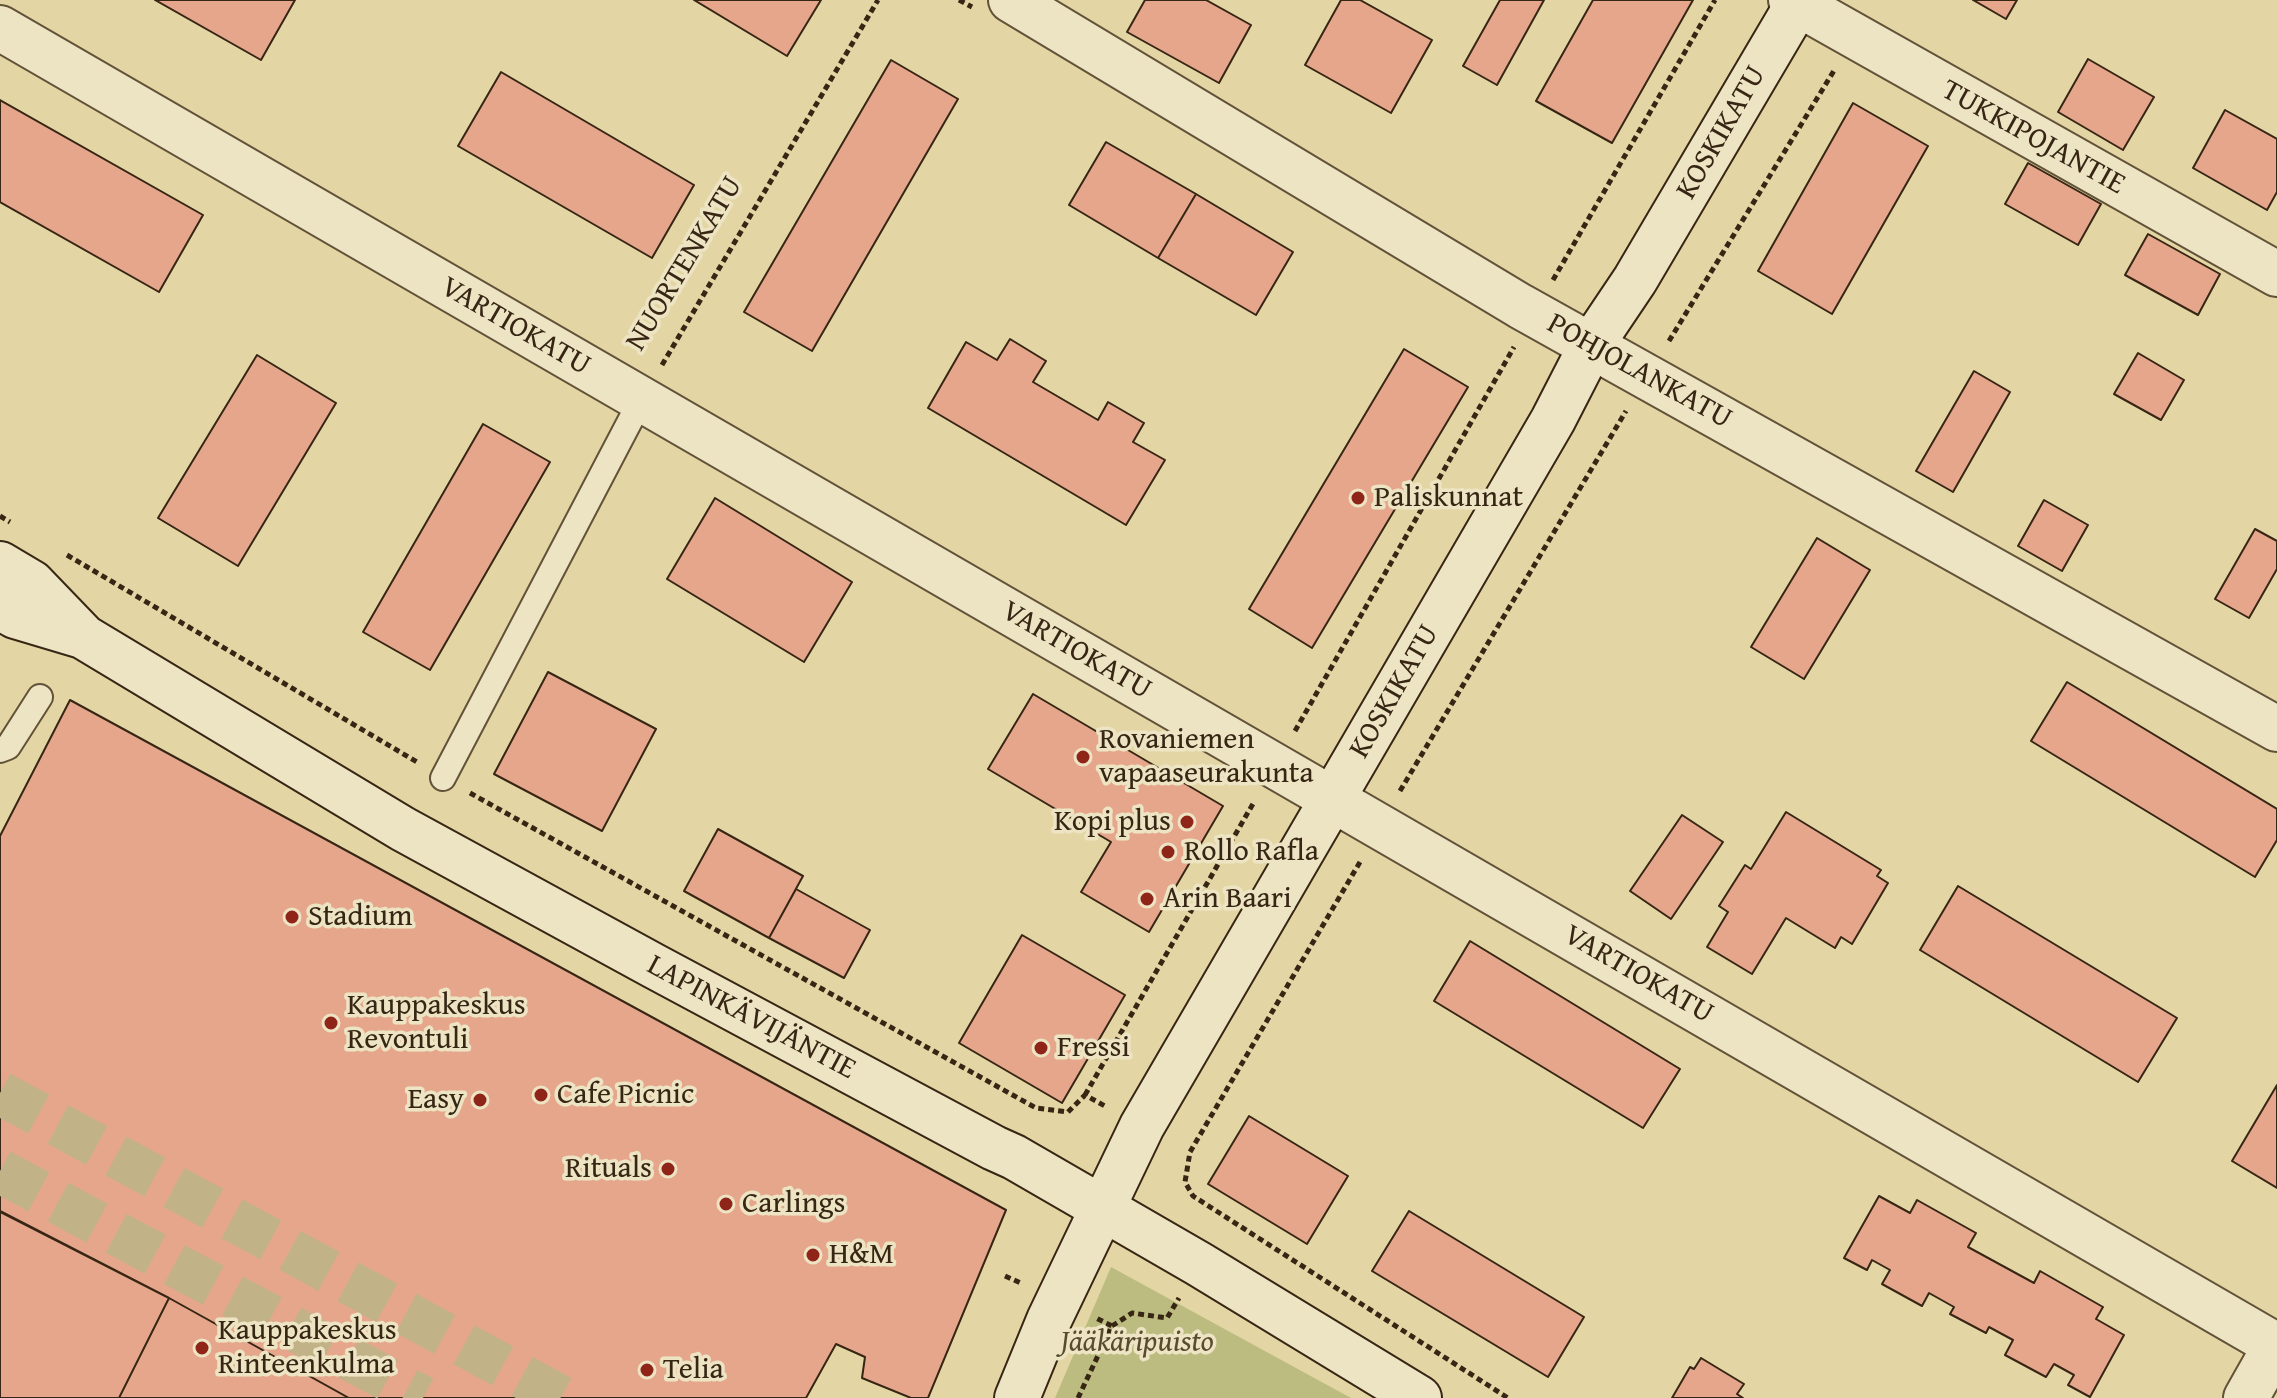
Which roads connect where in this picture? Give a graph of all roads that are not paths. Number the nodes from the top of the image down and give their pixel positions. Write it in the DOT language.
graph roads {
  1 [pos="1011,0"];
  2 [pos="1796,1"];
  3 [pos="0,28"];
  4 [pos="2277,274"];
  5 [pos="1592,344"];
  6 [pos="641,400"];
  7 [pos="7,544"];
  8 [pos="0,607"];
  9 [pos="84,637"];
  10 [pos="40,697"];
  11 [pos="2277,729"];
  12 [pos="0,750"];
  13 [pos="443,778"];
  14 [pos="1333,799"];
  15 [pos="1104,1210"];
  16 [pos="2277,1345"];
  17 [pos="1017,1398"];
  18 [pos="1419,1398"];
  19 [pos="2246,1398"];
  1 -- 5 [label="street, POHJOLANKATU"];
  2 -- 4 [label="street, TUKKIPOJANTIE"];
  2 -- 5 [label="street, KOSKIKATU"];
  3 -- 6 [label="street, VARTIOKATU"];
  5 -- 11 [label="street, POHJOLANKATU"];
  5 -- 14 [label="street, KOSKIKATU"];
  6 -- 13 [label="lane, NUORTENKATU"];
  6 -- 14 [label="street, VARTIOKATU"];
  7 -- 9 [label="street, LAPINKÄVIJÄNTIE"];
  8 -- 9 [label="street, LAPINKÄVIJÄNTIE"];
  9 -- 15 [label="street, LAPINKÄVIJÄNTIE"];
  10 -- 12 [label="lane"];
  14 -- 15 [label="street, KOSKIKATU"];
  14 -- 16 [label="street, VARTIOKATU"];
  15 -- 17 [label="street, KOSKIKATU"];
  15 -- 18 [label="street, LAPINKÄVIJÄNTIE"];
  16 -- 19 [label="street"];
}
